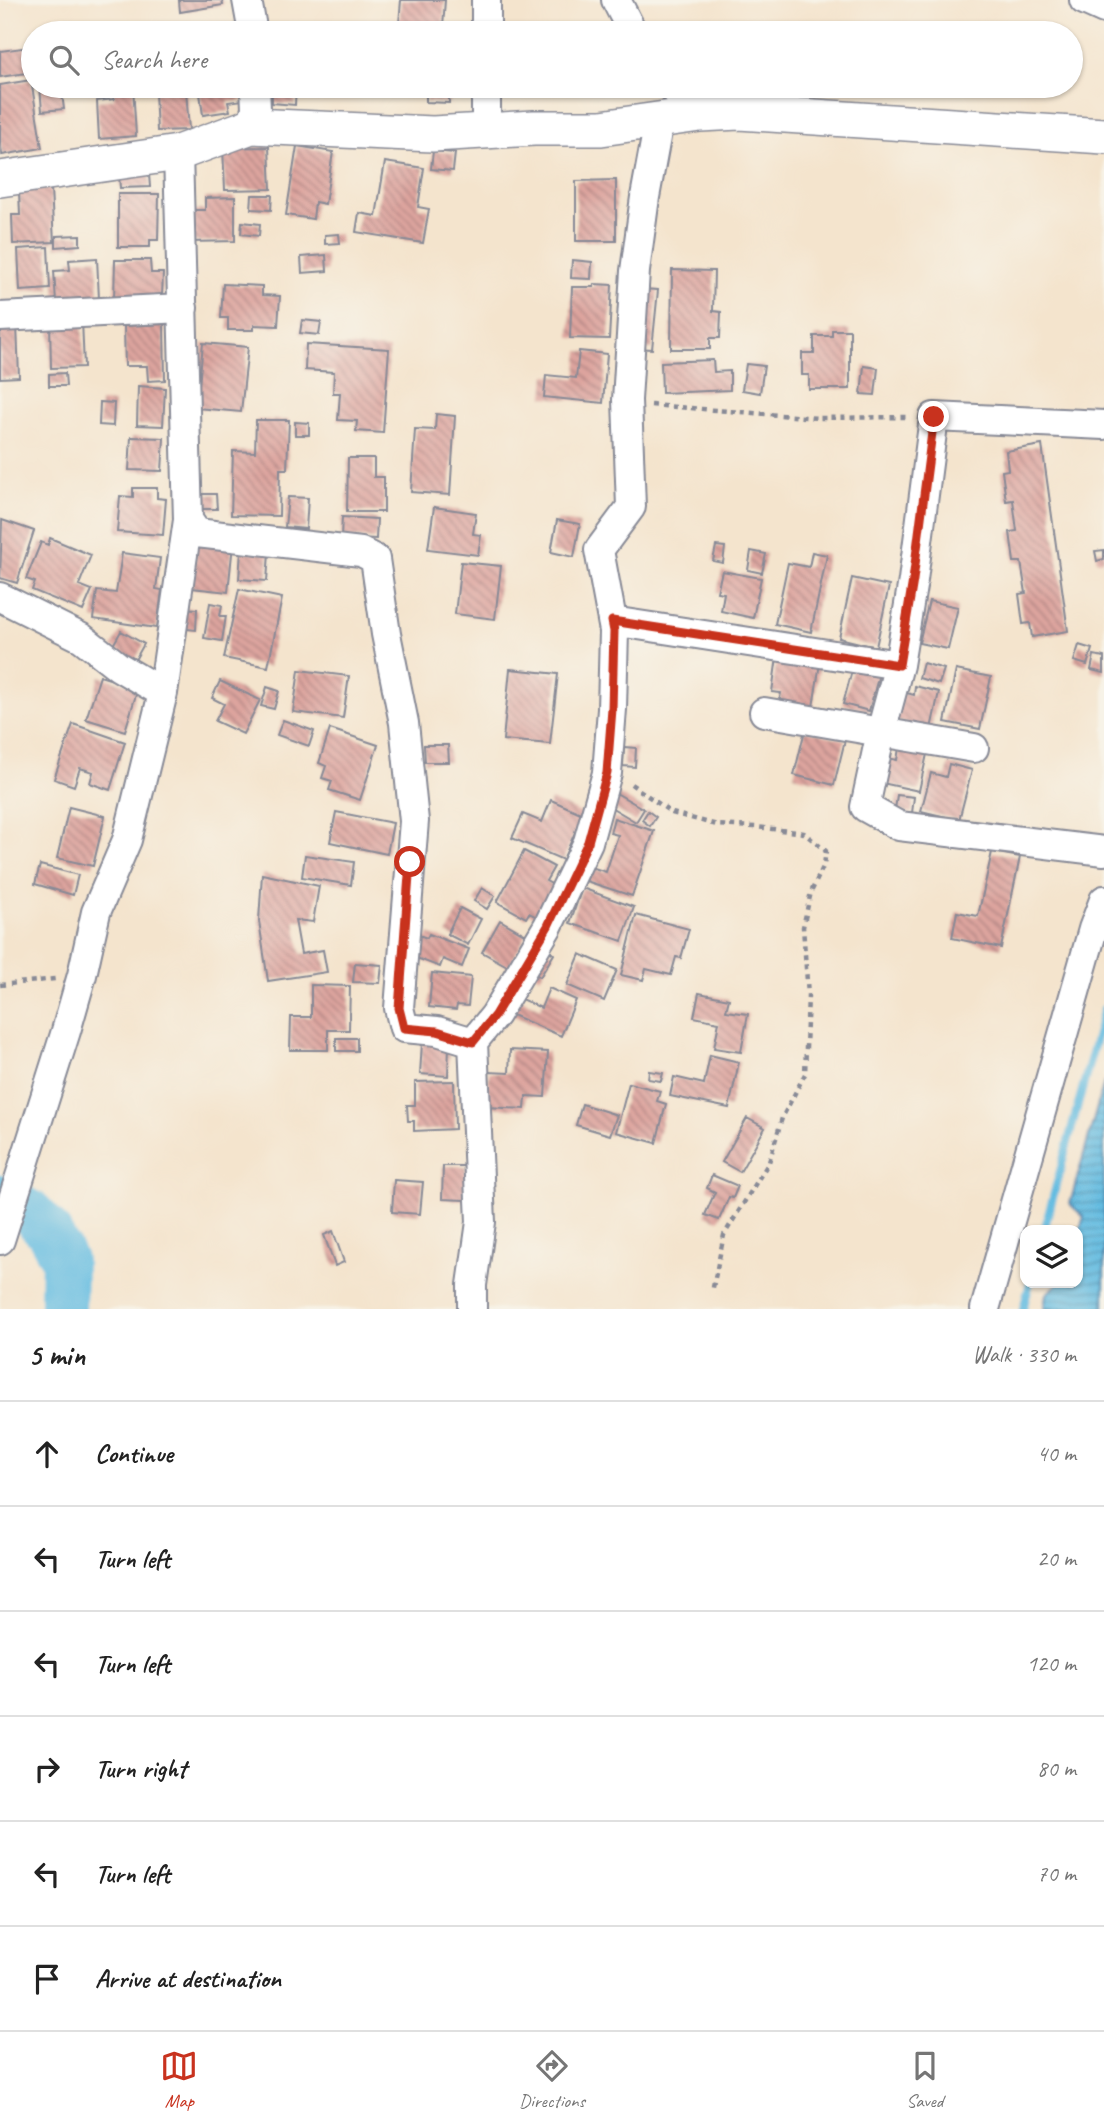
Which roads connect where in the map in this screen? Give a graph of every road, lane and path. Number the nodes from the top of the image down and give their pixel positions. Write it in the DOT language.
graph roads {
  1 [pos="247,0"];
  2 [pos="486,0"];
  3 [pos="1084,0"];
  4 [pos="1104,9"];
  5 [pos="251,21"];
  6 [pos="486,21"];
  7 [pos="256,98"];
  8 [pos="486,98"];
  9 [pos="683,98"];
  10 [pos="700,114"];
  11 [pos="659,121"];
  12 [pos="251,126"];
  13 [pos="486,131"];
  14 [pos="1104,136"];
  15 [pos="178,153"];
  16 [pos="0,179"];
  17 [pos="183,308"];
  18 [pos="0,317"];
  19 [pos="627,400"];
  20 [pos="934,417"];
  21 [pos="1104,425"];
  22 [pos="188,520"];
  23 [pos="0,597"];
  24 [pos="612,621"];
  25 [pos="899,665"];
  26 [pos="163,693"];
  27 [pos="764,712"];
  28 [pos="881,732"];
  29 [pos="974,748"];
  30 [pos="607,773"];
  31 [pos="1104,851"];
  32 [pos="1104,900"];
  33 [pos="82,975"];
  34 [pos="0,985"];
  35 [pos="473,1042"];
  36 [pos="0,1240"];
  37 [pos="712,1292"];
  38 [pos="472,1309"];
  39 [pos="985,1309"];
  1 -- 5 [label="street"];
  2 -- 6 [label="street"];
  3 -- 4 [label="street"];
  7 -- 12 [label="street"];
  8 -- 13 [label="street"];
  9 -- 10 [label="street"];
  10 -- 11 [label="main road"];
  10 -- 14 [label="main road"];
  11 -- 13 [label="main road"];
  11 -- 19 [label="street"];
  12 -- 13 [label="main road"];
  12 -- 15 [label="main road"];
  15 -- 16 [label="main road"];
  15 -- 17 [label="street"];
  17 -- 18 [label="street"];
  17 -- 22 [label="street"];
  19 -- 20 [label="path"];
  19 -- 24 [label="street"];
  20 -- 21 [label="street"];
  20 -- 25 [label="street"];
  22 -- 26 [label="street"];
  22 -- 35 [label="street"];
  23 -- 26 [label="street"];
  24 -- 25 [label="street"];
  24 -- 30 [label="street"];
  25 -- 28 [label="street"];
  26 -- 33 [label="street"];
  27 -- 28 [label="street"];
  28 -- 29 [label="street"];
  28 -- 31 [label="street"];
  30 -- 35 [label="street"];
  30 -- 37 [label="path"];
  32 -- 39 [label="street"];
  33 -- 34 [label="path"];
  33 -- 36 [label="street"];
  35 -- 38 [label="street"];
}
